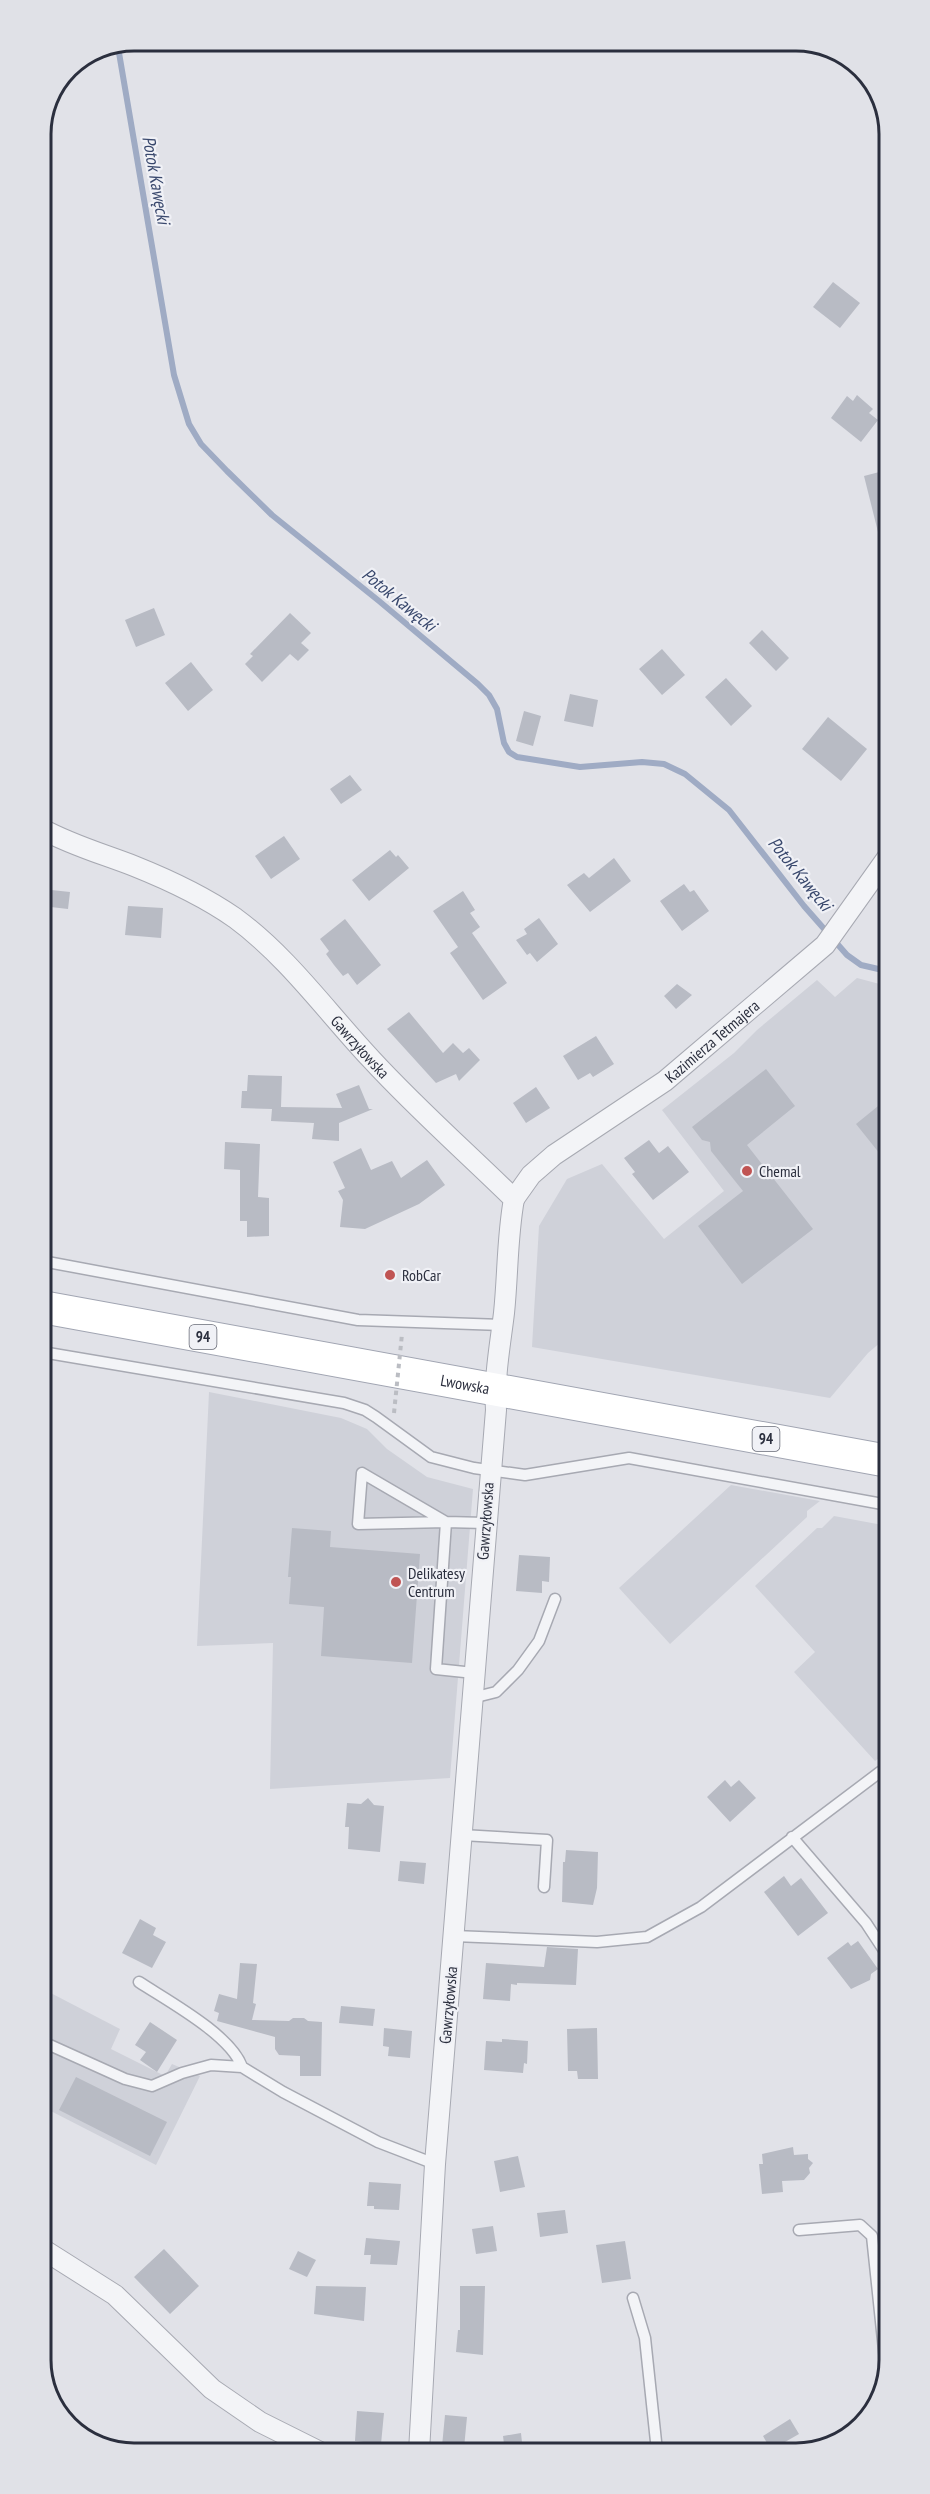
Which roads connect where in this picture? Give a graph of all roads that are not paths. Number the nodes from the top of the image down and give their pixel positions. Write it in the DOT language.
graph roads {
  1 [pos="51,833"];
  2 [pos="879,869"];
  3 [pos="514,1199"];
  4 [pos="51,1263"];
  5 [pos="51,1309"];
  6 [pos="502,1325"];
  7 [pos="51,1354"];
  8 [pos="495,1390"];
  9 [pos="879,1459"];
  10 [pos="489,1471"];
  11 [pos="879,1503"];
  12 [pos="446,1522"];
  13 [pos="485,1523"];
  14 [pos="555,1599"];
  15 [pos="474,1673"];
  16 [pos="472,1698"];
  17 [pos="879,1773"];
  18 [pos="462,1835"];
  19 [pos="792,1837"];
  20 [pos="544,1887"];
  21 [pos="454,1935"];
  22 [pos="879,1943"];
  23 [pos="139,1982"];
  24 [pos="51,2046"];
  25 [pos="242,2067"];
  26 [pos="435,2164"];
  27 [pos="799,2230"];
  28 [pos="51,2254"];
  29 [pos="633,2298"];
  30 [pos="879,2302"];
  31 [pos="302,2443"];
  32 [pos="420,2443"];
  33 [pos="656,2443"];
  1 -- 3 [label="street, Gawrzyłowska"];
  2 -- 3 [label="street, Kazimierza Tetmajera"];
  3 -- 6 [label="street, Gawrzyłowska"];
  4 -- 6 [label="lane"];
  5 -- 8 [label="main road, Lwowska / 94"];
  6 -- 8 [label="street, Gawrzyłowska"];
  7 -- 10 [label="lane"];
  8 -- 9 [label="main road, Lwowska / 94"];
  8 -- 10 [label="street, Gawrzyłowska"];
  10 -- 11 [label="lane"];
  10 -- 13 [label="street, Gawrzyłowska"];
  12 -- 12 [label="lane"];
  12 -- 13 [label="lane"];
  12 -- 15 [label="lane"];
  13 -- 15 [label="street, Gawrzyłowska"];
  14 -- 16 [label="lane"];
  15 -- 16 [label="street, Gawrzyłowska"];
  16 -- 18 [label="street, Gawrzyłowska"];
  17 -- 19 [label="lane"];
  18 -- 20 [label="lane"];
  18 -- 21 [label="street, Gawrzyłowska"];
  19 -- 21 [label="lane"];
  19 -- 22 [label="lane"];
  21 -- 26 [label="street, Gawrzyłowska"];
  23 -- 25 [label="lane"];
  24 -- 25 [label="lane"];
  25 -- 26 [label="lane"];
  26 -- 32 [label="street, Gawrzyłowska"];
  27 -- 30 [label="lane"];
  28 -- 31 [label="street"];
  29 -- 33 [label="lane"];
}
